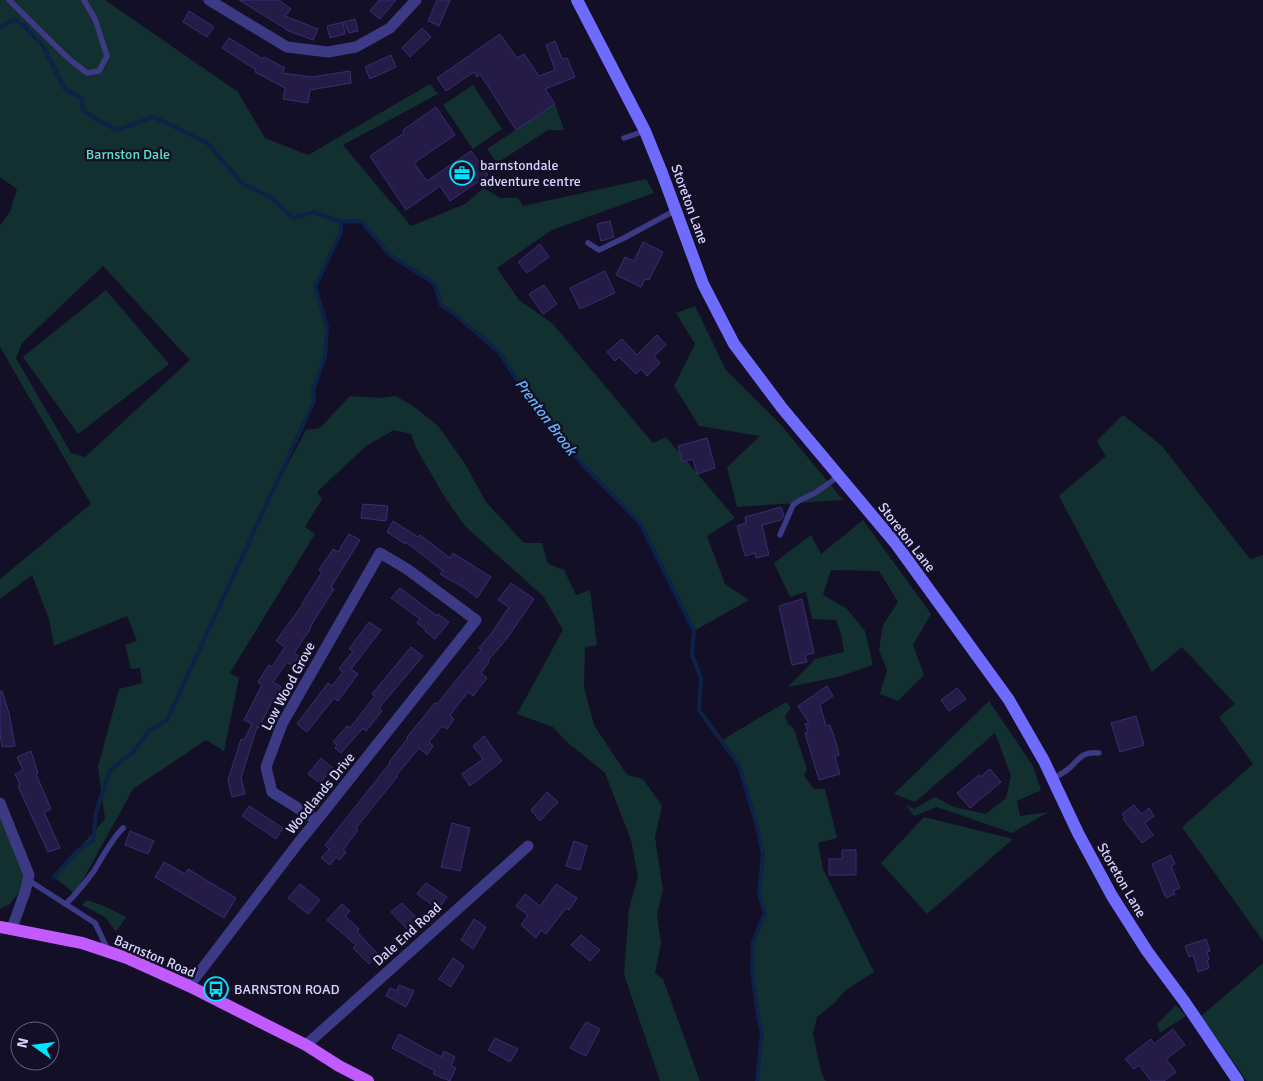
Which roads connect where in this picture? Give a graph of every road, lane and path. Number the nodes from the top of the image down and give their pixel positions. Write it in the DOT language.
graph roads {
  1 [pos="9,0"];
  2 [pos="84,0"];
  3 [pos="209,0"];
  4 [pos="416,0"];
  5 [pos="577,0"];
  6 [pos="645,131"];
  7 [pos="624,138"];
  8 [pos="676,210"];
  9 [pos="588,242"];
  10 [pos="838,475"];
  11 [pos="780,536"];
  12 [pos="476,620"];
  13 [pos="1098,753"];
  14 [pos="1052,779"];
  15 [pos="0,803"];
  16 [pos="317,820"];
  17 [pos="122,828"];
  18 [pos="528,846"];
  19 [pos="28,880"];
  20 [pos="66,904"];
  21 [pos="6,927"];
  22 [pos="109,952"];
  23 [pos="189,986"];
  24 [pos="306,1046"];
  25 [pos="368,1081"];
  26 [pos="1238,1081"];
  1 -- 2 [label="lane"];
  3 -- 4 [label="street"];
  5 -- 6 [label="street, Storeton Lane"];
  6 -- 7 [label="lane"];
  6 -- 8 [label="street, Storeton Lane"];
  8 -- 9 [label="lane"];
  8 -- 10 [label="street, Storeton Lane"];
  10 -- 11 [label="lane"];
  10 -- 14 [label="street, Storeton Lane"];
  12 -- 16 [label="street, Woodlands Drive"];
  12 -- 16 [label="street, Low Wood Grove"];
  13 -- 14 [label="lane"];
  14 -- 26 [label="street, Storeton Lane"];
  15 -- 19 [label="street"];
  16 -- 23 [label="street, Woodlands Drive"];
  17 -- 20 [label="lane"];
  18 -- 24 [label="street, Dale End Road"];
  19 -- 20 [label="lane"];
  19 -- 21 [label="street"];
  20 -- 22 [label="lane"];
  21 -- 22 [label="main road, Barnston Road"];
  22 -- 23 [label="main road, Barnston Road"];
  23 -- 24 [label="main road, Barnston Road"];
  24 -- 25 [label="main road, Barnston Road"];
}
